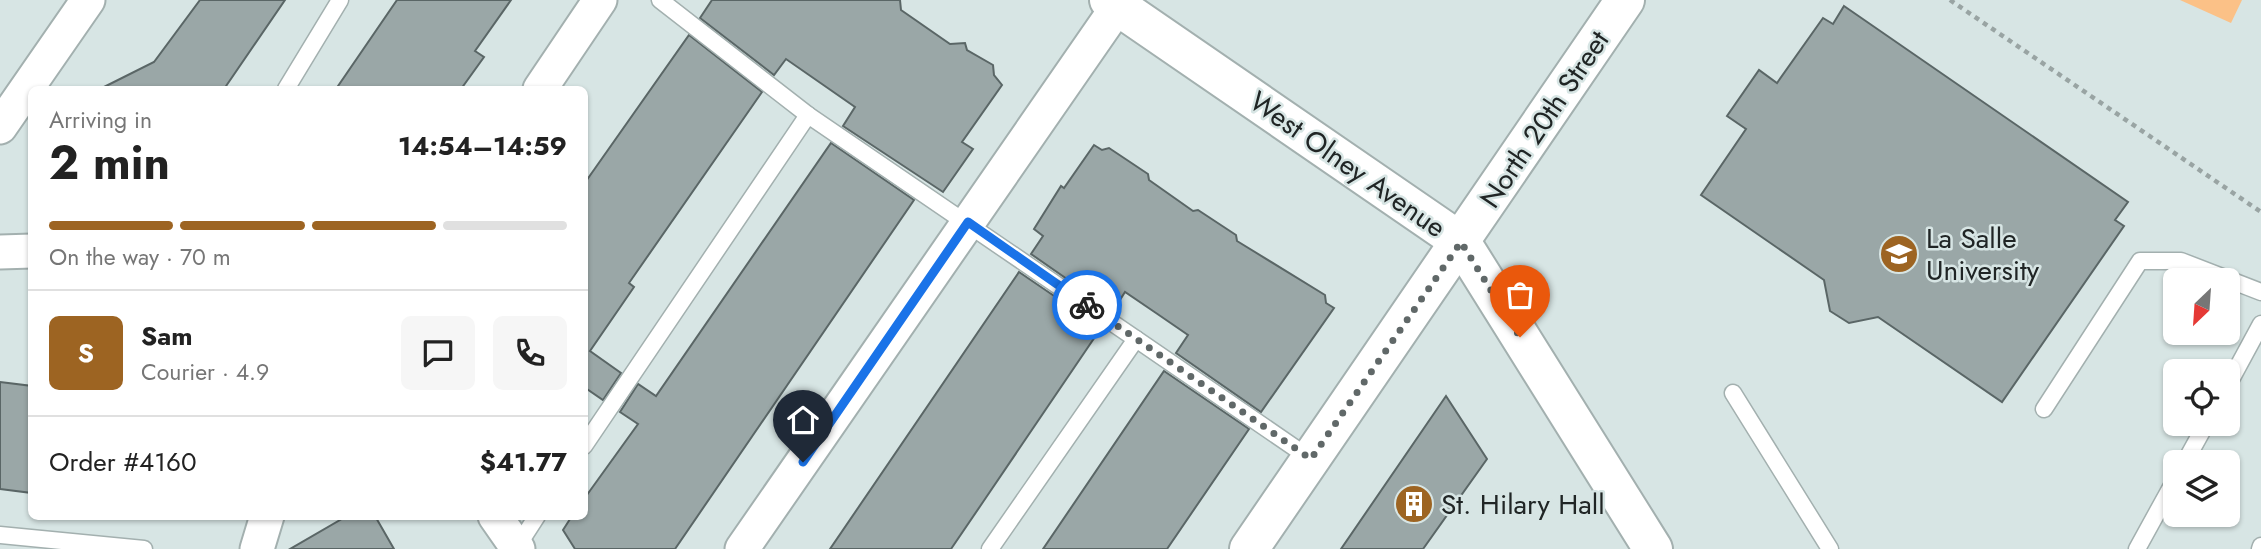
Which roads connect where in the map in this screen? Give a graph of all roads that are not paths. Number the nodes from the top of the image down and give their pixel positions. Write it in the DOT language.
graph roads {
  1 [pos="88,0"];
  2 [pos="340,0"];
  3 [pos="600,0"];
  4 [pos="660,0"];
  5 [pos="1625,0"];
  6 [pos="1113,3"];
  7 [pos="28,86"];
  8 [pos="288,86"];
  9 [pos="542,86"];
  10 [pos="28,87"];
  11 [pos="808,115"];
  12 [pos="0,127"];
  13 [pos="968,222"];
  14 [pos="1461,242"];
  15 [pos="28,251"];
  16 [pos="0,252"];
  17 [pos="2261,292"];
  18 [pos="2261,324"];
  19 [pos="1136,339"];
  20 [pos="2240,363"];
  21 [pos="1733,393"];
  22 [pos="2044,410"];
  23 [pos="588,440"];
  24 [pos="1311,459"];
  25 [pos="2163,502"];
  26 [pos="266,520"];
  27 [pos="498,520"];
  28 [pos="534,520"];
  29 [pos="0,536"];
  30 [pos="517,548"];
  31 [pos="144,549"];
  32 [pos="257,549"];
  33 [pos="742,549"];
  34 [pos="990,549"];
  35 [pos="1249,549"];
  36 [pos="1653,549"];
  37 [pos="1830,549"];
  38 [pos="2137,549"];
  1 -- 7 [label="street"];
  2 -- 8 [label="lane"];
  3 -- 9 [label="street"];
  4 -- 11 [label="lane"];
  5 -- 14 [label="street, North 20th Street"];
  6 -- 13 [label="street"];
  6 -- 14 [label="street, West Olney Avenue"];
  10 -- 12 [label="street"];
  11 -- 13 [label="lane"];
  11 -- 23 [label="lane"];
  13 -- 19 [label="lane"];
  13 -- 33 [label="street"];
  14 -- 24 [label="street, North 20th Street"];
  14 -- 36 [label="street, West Olney Avenue"];
  15 -- 16 [label="street"];
  17 -- 22 [label="lane"];
  18 -- 20 [label="lane"];
  19 -- 24 [label="lane"];
  19 -- 34 [label="lane"];
  21 -- 37 [label="lane"];
  24 -- 35 [label="street, North 20th Street"];
  25 -- 38 [label="lane"];
  26 -- 32 [label="street"];
  27 -- 30 [label="street"];
  28 -- 30 [label="lane"];
  29 -- 31 [label="lane"];
}
